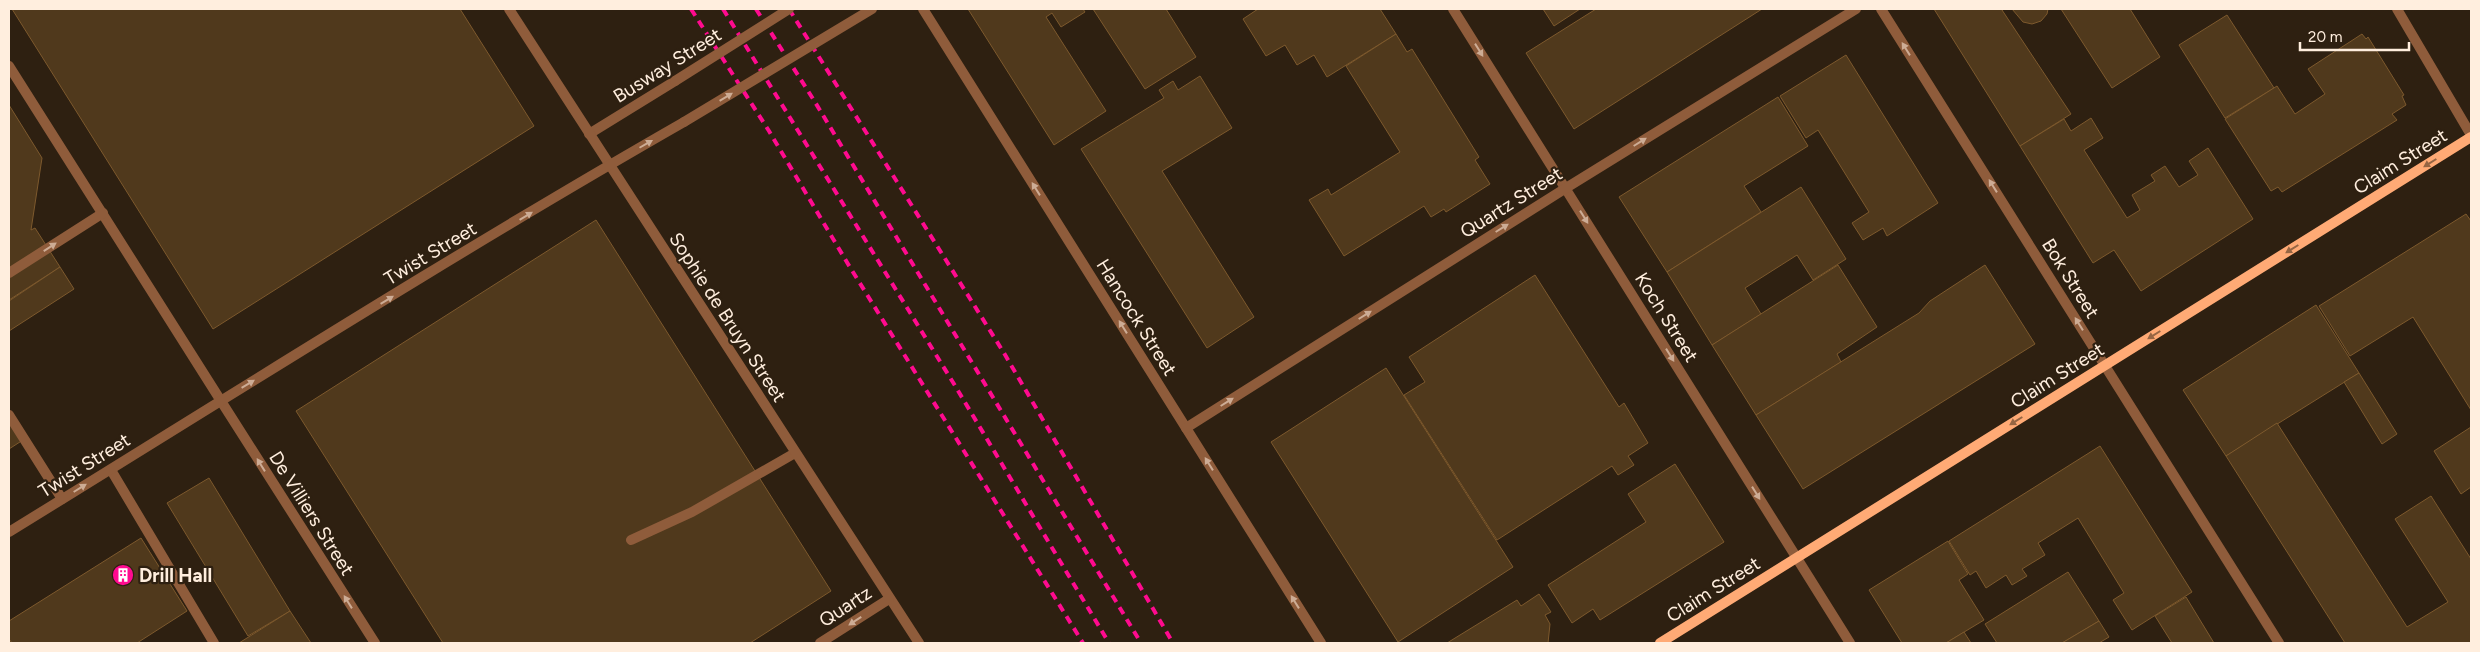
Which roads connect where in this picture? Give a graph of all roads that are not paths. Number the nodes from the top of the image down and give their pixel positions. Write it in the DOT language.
graph roads {
  1 [pos="509,9"];
  2 [pos="789,9"];
  3 [pos="872,9"];
  4 [pos="922,9"];
  5 [pos="1454,9"];
  6 [pos="1856,9"];
  7 [pos="1881,9"];
  8 [pos="2397,9"];
  9 [pos="9,66"];
  10 [pos="589,134"];
  11 [pos="2471,136"];
  12 [pos="609,165"];
  13 [pos="1566,188"];
  14 [pos="103,213"];
  15 [pos="9,273"];
  16 [pos="2105,365"];
  17 [pos="221,401"];
  18 [pos="9,415"];
  19 [pos="1186,428"];
  20 [pos="795,453"];
  21 [pos="111,470"];
  22 [pos="62,499"];
  23 [pos="9,532"];
  24 [pos="630,540"];
  25 [pos="1796,557"];
  26 [pos="889,599"];
  27 [pos="214,643"];
  28 [pos="374,643"];
  29 [pos="820,643"];
  30 [pos="919,643"];
  31 [pos="1321,643"];
  32 [pos="1660,643"];
  33 [pos="1850,643"];
  34 [pos="2279,643"];
  1 -- 10 [label="street, Sophie de Bruyn Street"];
  2 -- 10 [label="street, Busway Street, bridge"];
  12 -- 3 [label="street, Twist Street, one-way, bridge"];
  19 -- 4 [label="street, Hancock Street, one-way"];
  5 -- 13 [label="street, Koch Street, one-way"];
  13 -- 6 [label="street, Quartz Street, one-way"];
  16 -- 7 [label="street, Bok Street, one-way"];
  8 -- 11 [label="street"];
  9 -- 14 [label="street, De Villiers Street"];
  10 -- 12 [label="street, Sophie de Bruyn Street"];
  11 -- 16 [label="street, Claim Street, one-way"];
  17 -- 12 [label="street, Twist Street, one-way"];
  12 -- 20 [label="street, Sophie de Bruyn Street"];
  19 -- 13 [label="street, Quartz Street, one-way"];
  13 -- 25 [label="street, Koch Street, one-way"];
  15 -- 14 [label="street, one-way"];
  14 -- 17 [label="street, De Villiers Street"];
  16 -- 25 [label="street, Claim Street, one-way"];
  16 -- 34 [label="street, Bok Street"];
  17 -- 21 [label="street, Twist Street"];
  28 -- 17 [label="street, De Villiers Street, one-way"];
  18 -- 22 [label="street"];
  31 -- 19 [label="street, Hancock Street, one-way"];
  20 -- 24 [label="street"];
  20 -- 26 [label="street, Sophie de Bruyn Street"];
  22 -- 21 [label="street, Twist Street, one-way"];
  21 -- 27 [label="street"];
  22 -- 23 [label="street, Twist Street"];
  25 -- 32 [label="street, Claim Street"];
  25 -- 33 [label="street, Koch Street"];
  26 -- 29 [label="street, Quartz, one-way"];
  26 -- 30 [label="street, Sophie de Bruyn Street"];
}
